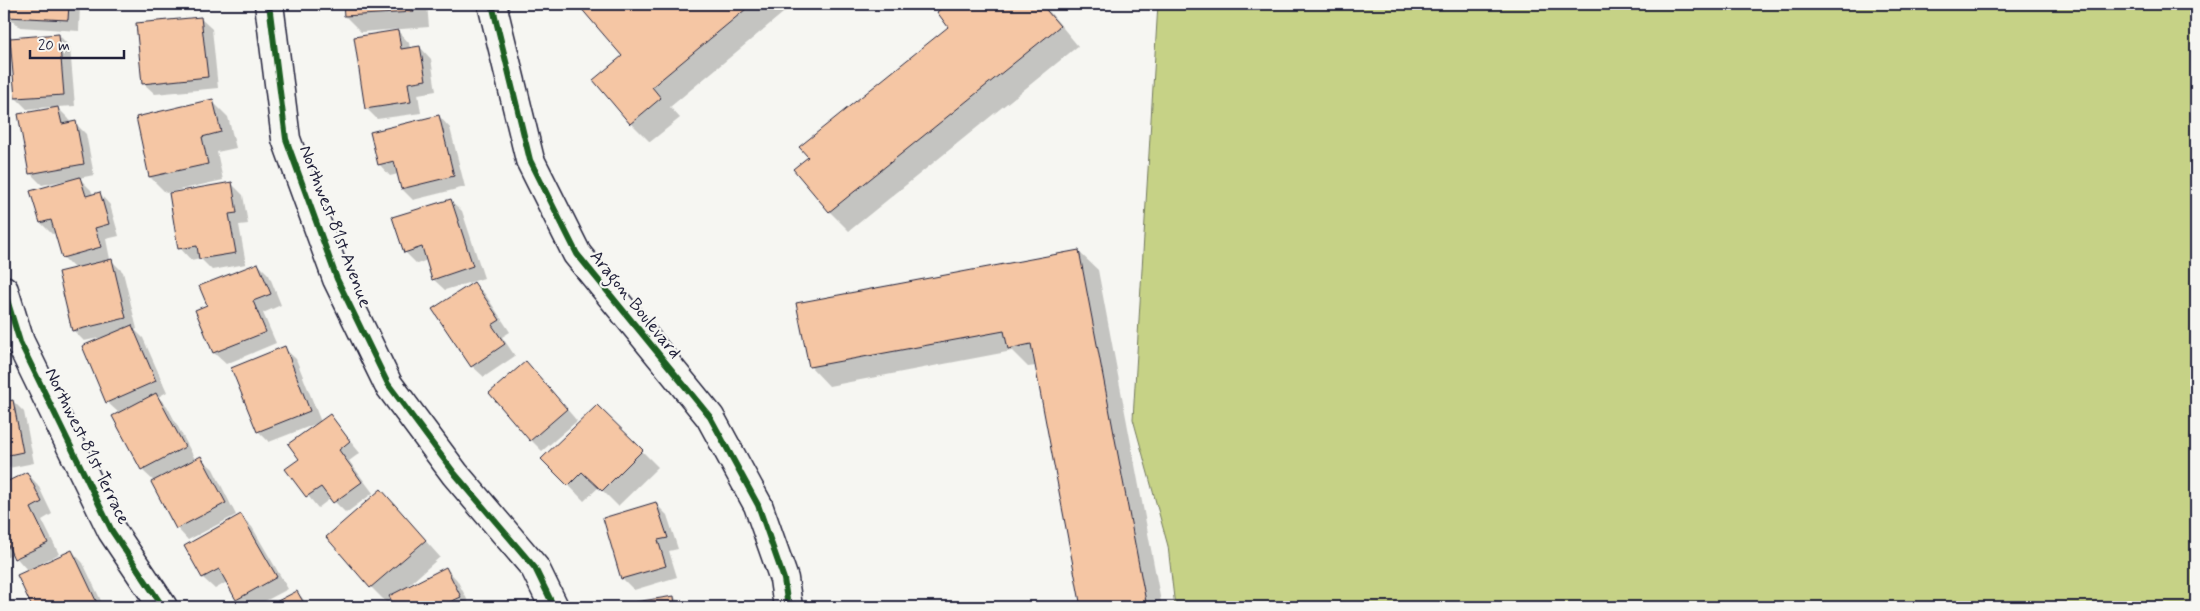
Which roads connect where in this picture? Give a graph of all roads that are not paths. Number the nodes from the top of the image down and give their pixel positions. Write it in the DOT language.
graph roads {
  1 [pos="269,4"];
  2 [pos="492,4"];
  3 [pos="4,290"];
  4 [pos="12,345"];
  5 [pos="163,607"];
  6 [pos="554,607"];
  7 [pos="788,607"];
  1 -- 6 [label="street, Northwest 81st Avenue"];
  2 -- 7 [label="street, Aragon Boulevard"];
  3 -- 4 [label="street, Northwest 81st Terrace"];
  4 -- 5 [label="street, Northwest 81st Terrace"];
}
